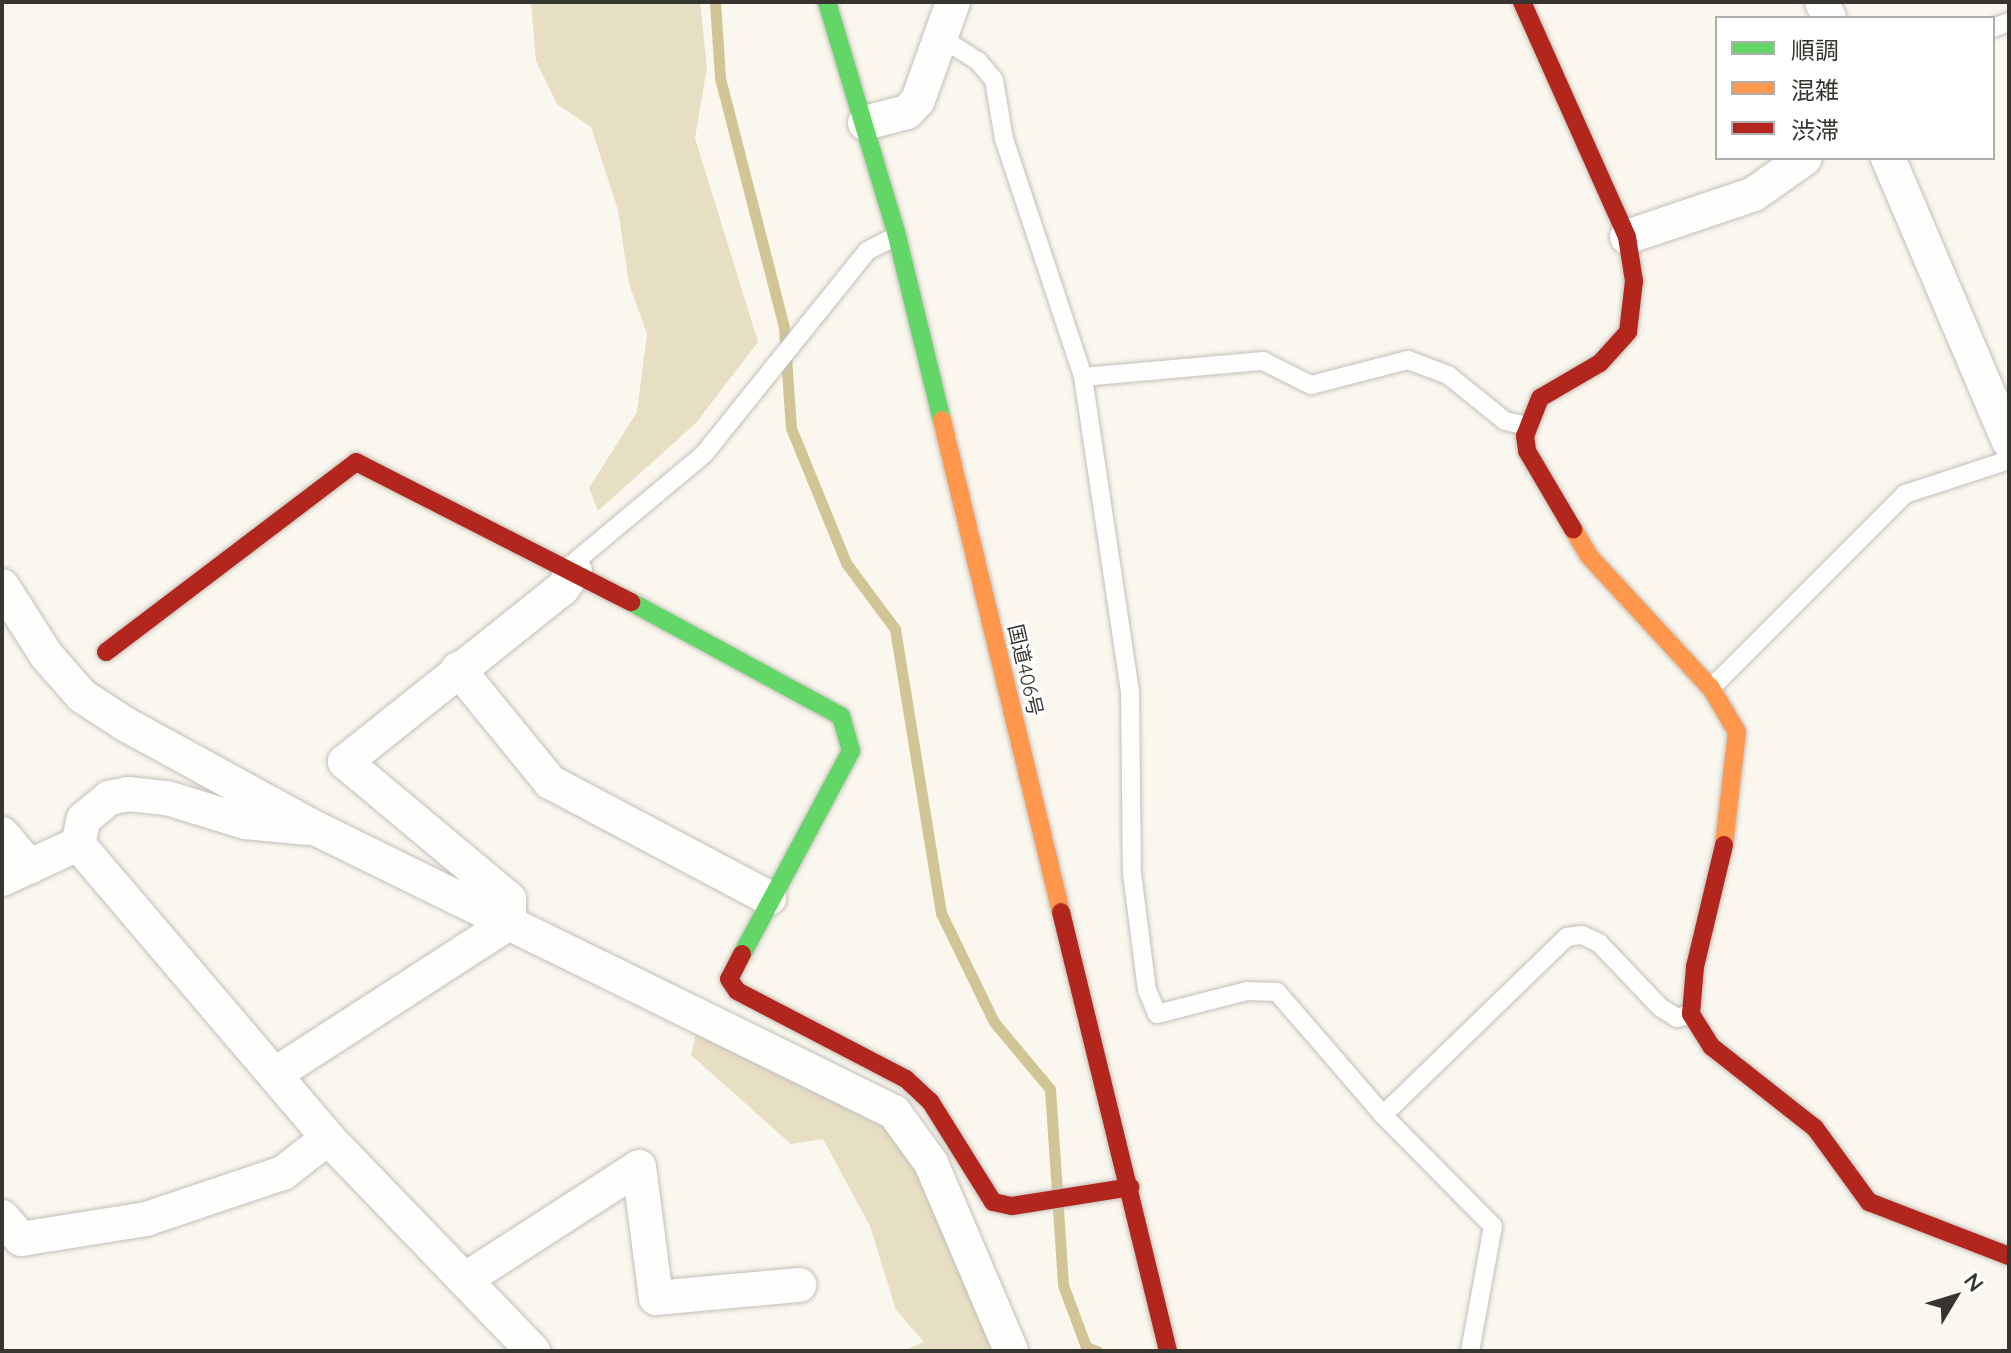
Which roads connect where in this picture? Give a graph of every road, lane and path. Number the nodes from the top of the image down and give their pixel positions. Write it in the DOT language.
graph roads {
  1 [pos="827,2"];
  2 [pos="953,2"];
  3 [pos="1522,2"];
  4 [pos="940,37"];
  5 [pos="865,123"];
  6 [pos="1802,160"];
  7 [pos="1889,160"];
  8 [pos="897,236"];
  9 [pos="1627,237"];
  10 [pos="1083,377"];
  11 [pos="1528,426"];
  12 [pos="2009,441"];
  13 [pos="2009,460"];
  14 [pos="575,571"];
  15 [pos="2,586"];
  16 [pos="106,652"];
  17 [pos="458,669"];
  18 [pos="1711,688"];
  19 [pos="317,829"];
  20 [pos="2,834"];
  21 [pos="78,844"];
  22 [pos="16,873"];
  23 [pos="769,898"];
  24 [pos="509,923"];
  25 [pos="1691,1014"];
  26 [pos="277,1073"];
  27 [pos="1383,1115"];
  28 [pos="328,1138"];
  29 [pos="1130,1187"];
  30 [pos="2,1217"];
  31 [pos="2009,1256"];
  32 [pos="466,1279"];
  33 [pos="799,1285"];
  34 [pos="533,1351"];
  35 [pos="1011,1351"];
  36 [pos="1168,1351"];
  37 [pos="1470,1351"];
  1 -- 5 [label="main road, 国道406号"];
  2 -- 4 [label="street"];
  3 -- 9 [label="main road"];
  4 -- 5 [label="street"];
  4 -- 10 [label="lane"];
  5 -- 8 [label="main road, 国道406号"];
  6 -- 9 [label="street"];
  7 -- 12 [label="street"];
  8 -- 14 [label="lane"];
  8 -- 29 [label="main road, 国道406号"];
  9 -- 11 [label="main road"];
  10 -- 11 [label="lane"];
  10 -- 27 [label="lane"];
  11 -- 18 [label="main road"];
  13 -- 18 [label="lane"];
  14 -- 16 [label="main road"];
  14 -- 17 [label="street"];
  14 -- 23 [label="main road"];
  15 -- 19 [label="street"];
  17 -- 23 [label="street"];
  17 -- 24 [label="street"];
  18 -- 25 [label="main road"];
  19 -- 21 [label="street"];
  19 -- 24 [label="street"];
  20 -- 22 [label="street"];
  21 -- 22 [label="street"];
  21 -- 26 [label="street"];
  23 -- 29 [label="main road"];
  24 -- 26 [label="street"];
  24 -- 35 [label="street"];
  25 -- 27 [label="lane"];
  25 -- 31 [label="main road"];
  26 -- 28 [label="street"];
  27 -- 37 [label="lane"];
  28 -- 30 [label="street"];
  28 -- 32 [label="street"];
  29 -- 36 [label="main road, 国道406号"];
  32 -- 33 [label="street"];
  32 -- 34 [label="street"];
}
